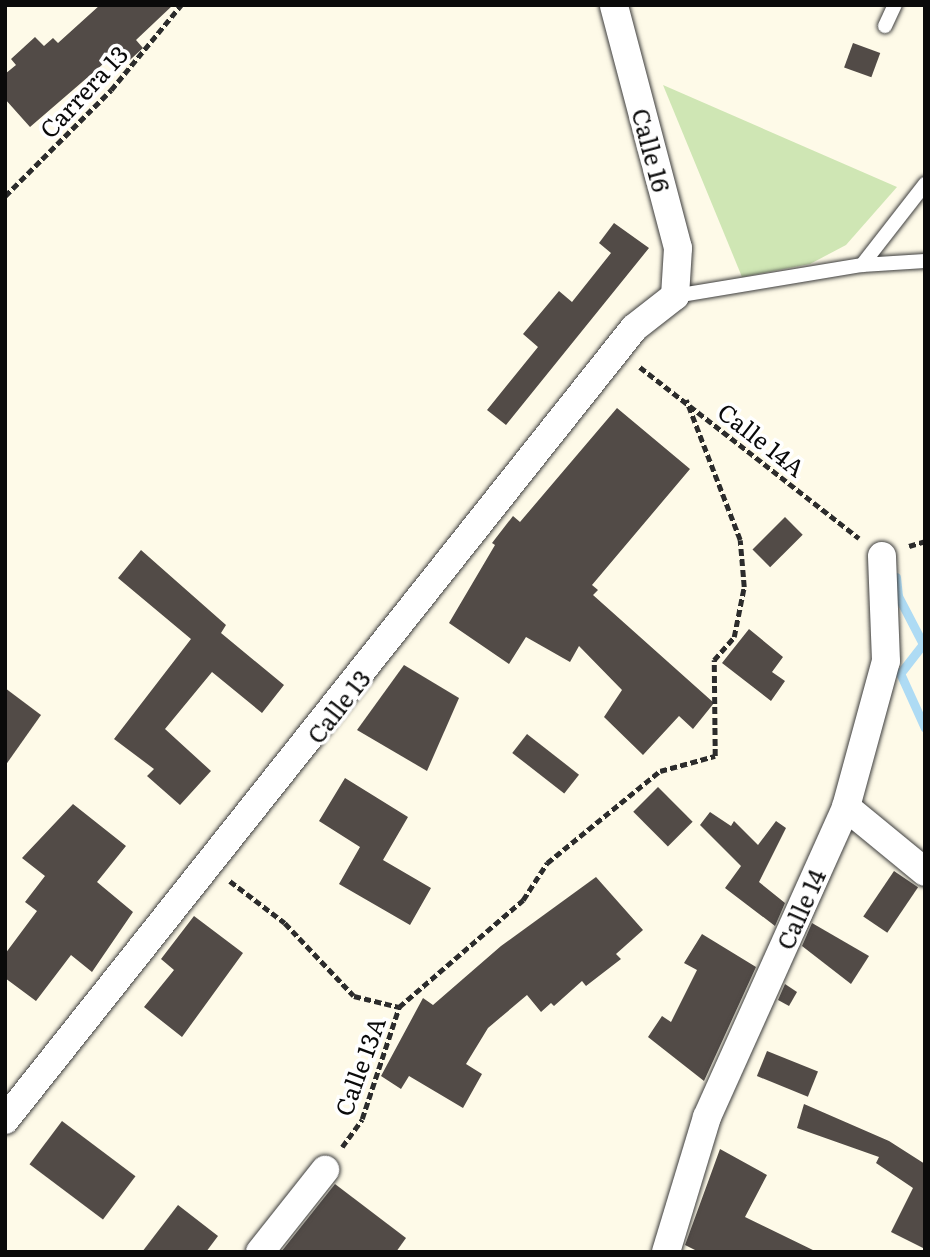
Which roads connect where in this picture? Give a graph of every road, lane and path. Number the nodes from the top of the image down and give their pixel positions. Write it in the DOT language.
graph roads {
  1 [pos="181,5"];
  2 [pos="614,5"];
  3 [pos="895,5"];
  4 [pos="885,26"];
  5 [pos="925,184"];
  6 [pos="5,196"];
  7 [pos="925,261"];
  8 [pos="862,265"];
  9 [pos="675,296"];
  10 [pos="619,351"];
  11 [pos="685,400"];
  12 [pos="882,556"];
  13 [pos="846,807"];
  14 [pos="211,866"];
  15 [pos="925,873"];
  16 [pos="399,1007"];
  17 [pos="5,1120"];
  18 [pos="325,1171"];
  19 [pos="260,1252"];
  20 [pos="666,1252"];
  1 -- 6 [label="path, Carrera 13"];
  2 -- 9 [label="street, Calle 16"];
  3 -- 4 [label="lane"];
  5 -- 8 [label="lane"];
  7 -- 8 [label="lane"];
  8 -- 9 [label="lane"];
  9 -- 10 [label="street, Calle 13"];
  10 -- 11 [label="path, Calle 14A"];
  10 -- 14 [label="street, Calle 13"];
  11 -- 12 [label="path, Calle 14A"];
  11 -- 16 [label="path"];
  12 -- 13 [label="street, Calle 14"];
  13 -- 15 [label="street"];
  13 -- 20 [label="street, Calle 14"];
  14 -- 16 [label="path"];
  14 -- 17 [label="street, Calle 13"];
  16 -- 18 [label="path, Calle 13A"];
  18 -- 19 [label="street"];
}
